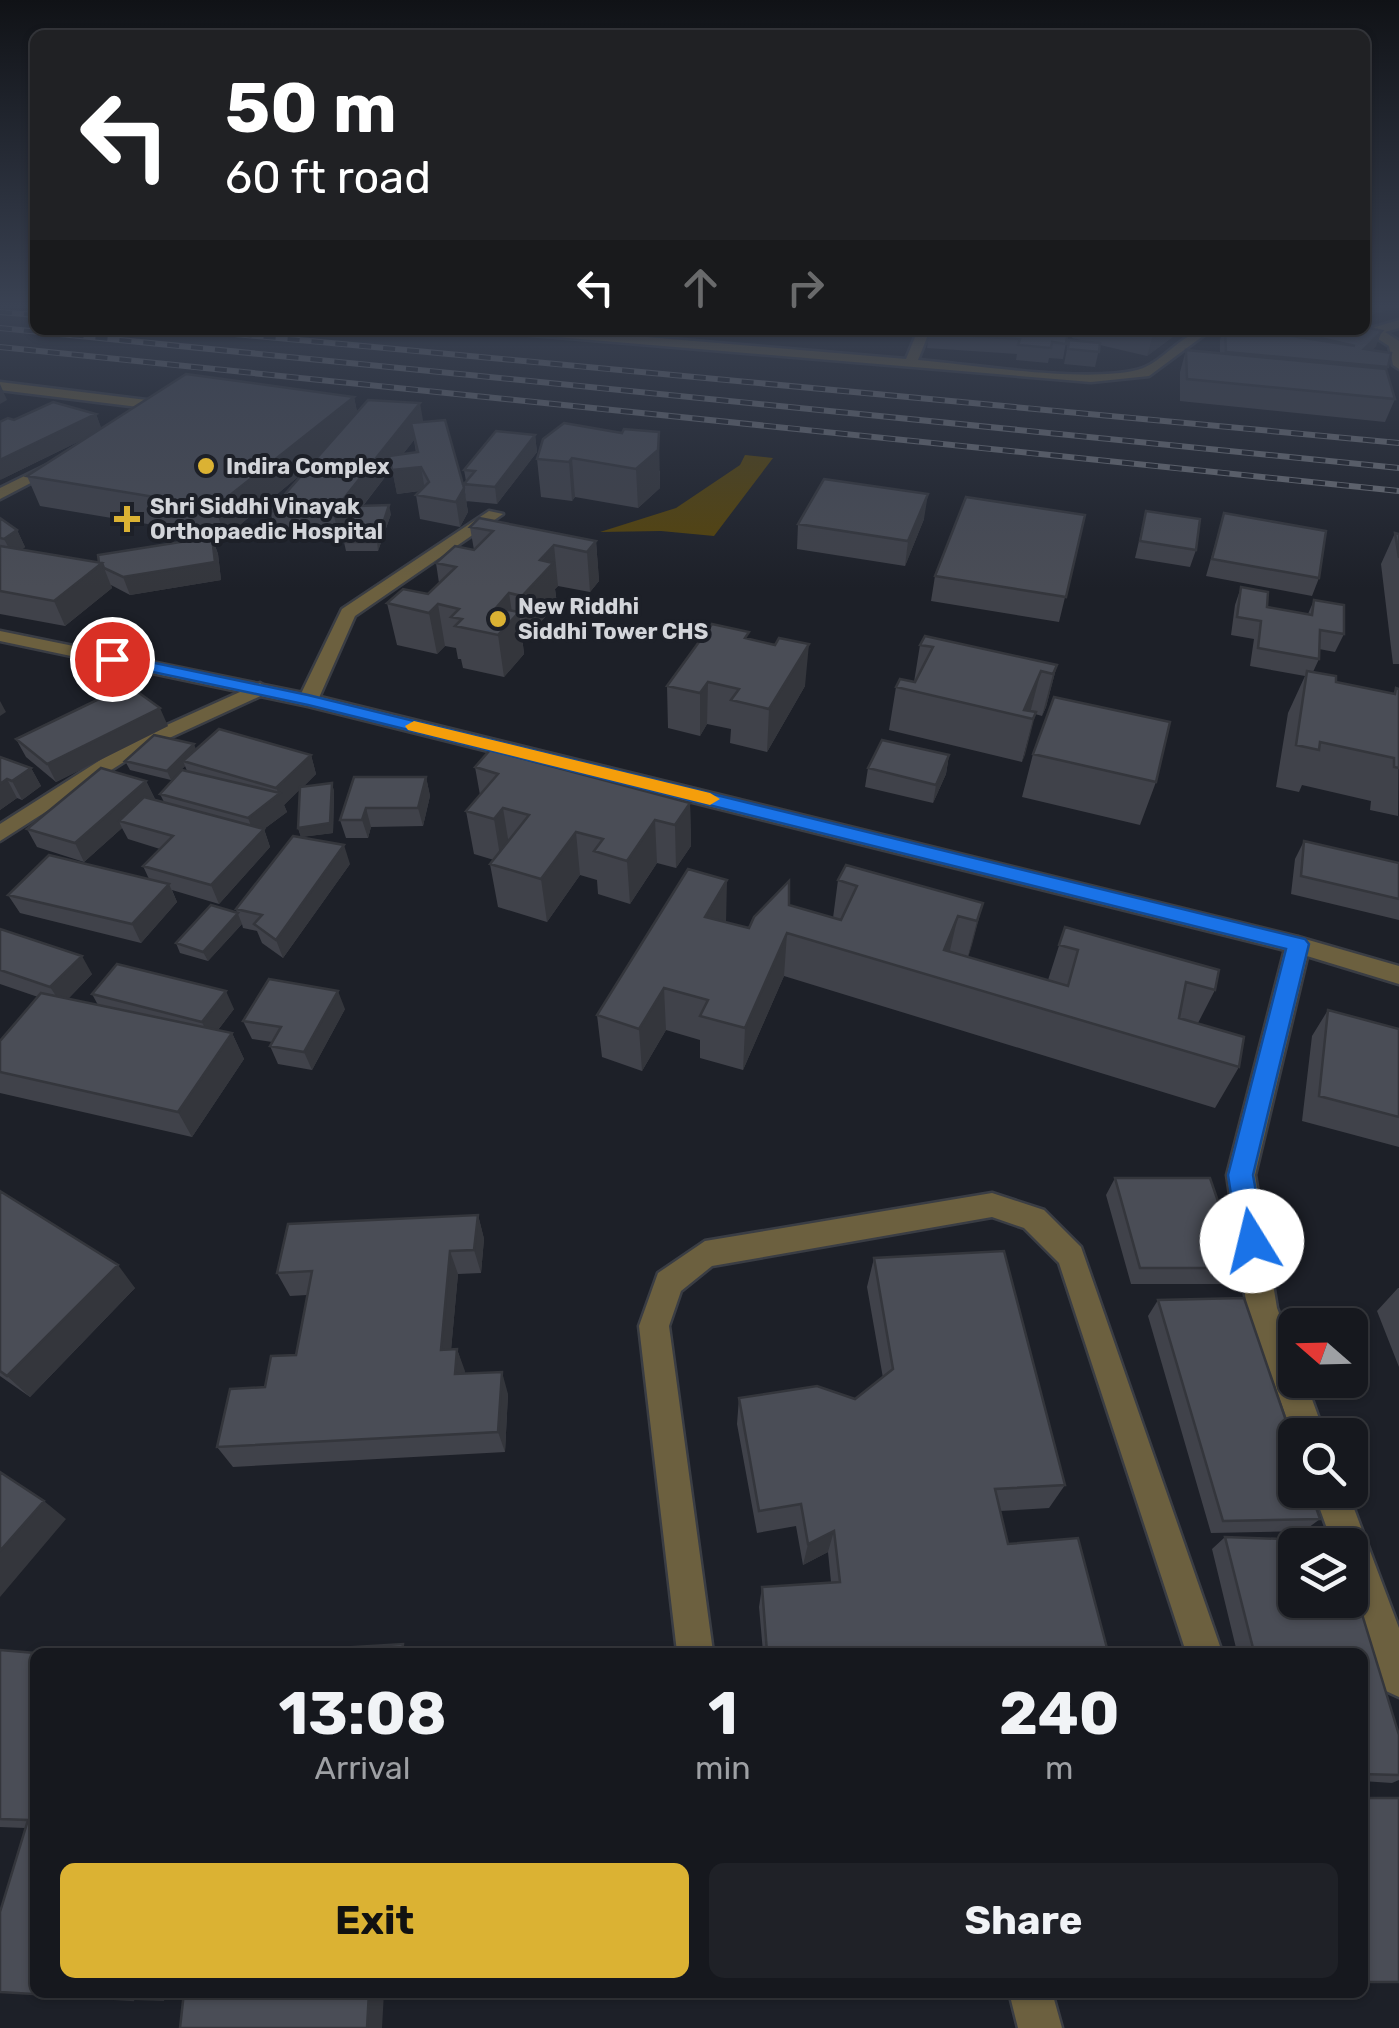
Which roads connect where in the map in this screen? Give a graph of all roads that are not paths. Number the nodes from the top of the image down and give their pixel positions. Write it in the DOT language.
graph roads {
  1 [pos="103,399"];
  2 [pos="139,424"];
  3 [pos="75,456"];
  4 [pos="0,494"];
  5 [pos="495,514"];
  6 [pos="0,636"];
  7 [pos="260,689"];
  8 [pos="308,700"];
  9 [pos="0,834"];
  10 [pos="1298,944"];
  11 [pos="1399,974"];
  12 [pos="1303,1418"];
  13 [pos="1368,1594"];
  14 [pos="694,1648"];
  15 [pos="1203,1648"];
  16 [pos="1399,1678"];
  17 [pos="1032,1998"];
  18 [pos="1040,2028"];
  1 -- 2 [label="street"];
  3 -- 4 [label="street"];
  5 -- 8 [label="street"];
  6 -- 7 [label="street"];
  7 -- 8 [label="street"];
  7 -- 9 [label="street"];
  8 -- 10 [label="street"];
  10 -- 11 [label="street"];
  10 -- 12 [label="street"];
  13 -- 16 [label="street"];
  14 -- 15 [label="street"];
  17 -- 18 [label="street"];
}
